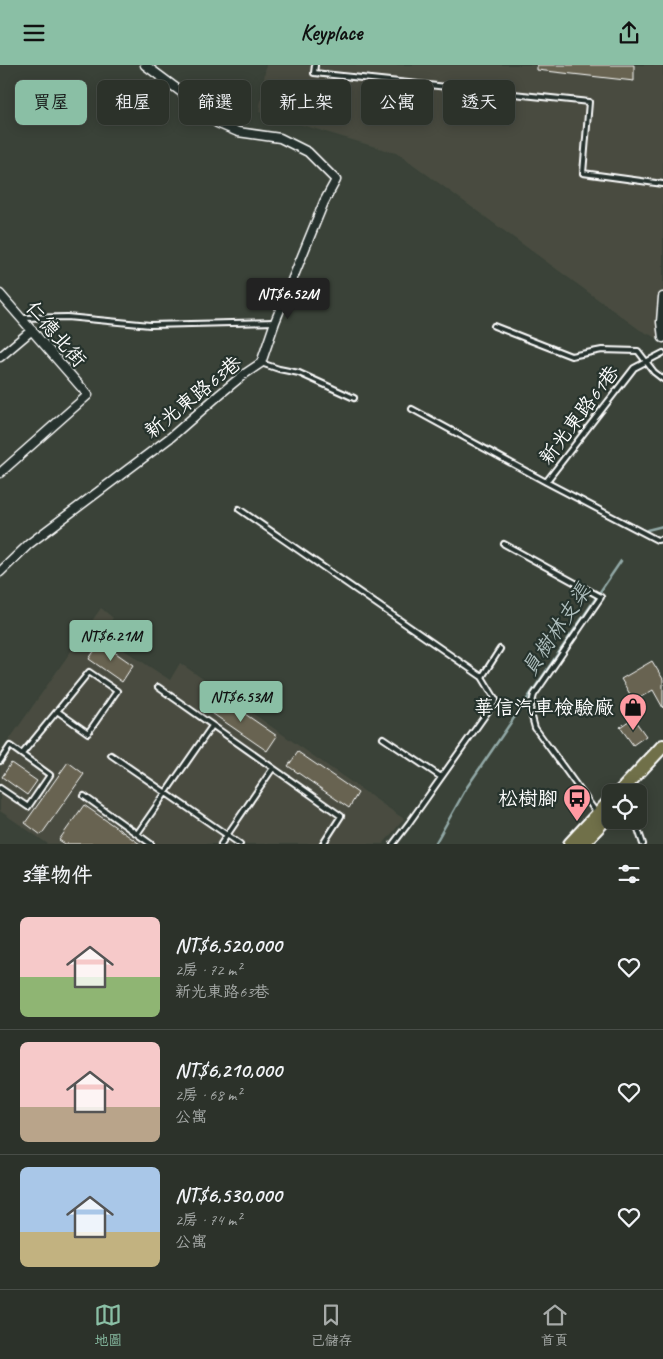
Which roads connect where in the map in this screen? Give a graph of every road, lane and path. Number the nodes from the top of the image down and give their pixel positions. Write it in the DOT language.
graph roads {
  1 [pos="145,65"];
  2 [pos="315,65"];
  3 [pos="663,184"];
  4 [pos="0,294"];
  5 [pos="663,297"];
  6 [pos="21,318"];
  7 [pos="275,322"];
  8 [pos="494,326"];
  9 [pos="32,330"];
  10 [pos="663,338"];
  11 [pos="663,353"];
  12 [pos="0,357"];
  13 [pos="645,362"];
  14 [pos="261,363"];
  15 [pos="663,379"];
  16 [pos="354,398"];
  17 [pos="412,409"];
  18 [pos="0,473"];
  19 [pos="546,482"];
  20 [pos="239,509"];
  21 [pos="663,539"];
  22 [pos="504,544"];
  23 [pos="0,572"];
  24 [pos="500,649"];
  25 [pos="482,677"];
  26 [pos="158,687"];
  27 [pos="56,711"];
  28 [pos="212,725"];
  29 [pos="383,738"];
  30 [pos="663,746"];
  31 [pos="22,754"];
  32 [pos="111,755"];
  33 [pos="663,757"];
  34 [pos="0,761"];
  35 [pos="273,768"];
  36 [pos="442,777"];
  37 [pos="627,784"];
  38 [pos="638,784"];
  39 [pos="0,788"];
  40 [pos="166,793"];
  41 [pos="84,796"];
  42 [pos="602,813"];
  43 [pos="602,818"];
  44 [pos="602,819"];
  45 [pos="638,829"];
  46 [pos="138,834"];
  47 [pos="227,835"];
  48 [pos="151,844"];
  49 [pos="221,844"];
  50 [pos="240,844"];
  51 [pos="323,844"];
  52 [pos="393,844"];
  53 [pos="570,844"];
  54 [pos="582,844"];
  55 [pos="642,844"];
  1 -- 7 [label="street, 新光東路63巷"];
  2 -- 3 [label="lane"];
  4 -- 6 [label="street, 仁德北街"];
  5 -- 10 [label="street"];
  6 -- 7 [label="lane"];
  6 -- 9 [label="street, 仁德北街"];
  7 -- 14 [label="street, 新光東路63巷"];
  8 -- 13 [label="lane"];
  9 -- 12 [label="street"];
  9 -- 18 [label="street, 仁德北街"];
  11 -- 13 [label="lane, 新光東路61巷"];
  13 -- 15 [label="lane"];
  13 -- 19 [label="lane, 新光東路61巷"];
  14 -- 16 [label="lane"];
  14 -- 23 [label="street, 新光東路63巷"];
  17 -- 19 [label="lane"];
  19 -- 21 [label="lane"];
  20 -- 25 [label="lane"];
  22 -- 42 [label="lane"];
  24 -- 25 [label="lane"];
  25 -- 36 [label="lane"];
  26 -- 28 [label="lane"];
  27 -- 31 [label="lane"];
  28 -- 35 [label="lane"];
  28 -- 40 [label="lane"];
  29 -- 36 [label="lane"];
  30 -- 37 [label="main road"];
  31 -- 34 [label="lane"];
  31 -- 39 [label="lane"];
  32 -- 40 [label="lane"];
  33 -- 38 [label="main road"];
  35 -- 47 [label="lane"];
  35 -- 51 [label="lane"];
  36 -- 52 [label="lane"];
  40 -- 46 [label="lane"];
  40 -- 47 [label="lane"];
  41 -- 46 [label="lane"];
  43 -- 53 [label="main road"];
  44 -- 54 [label="main road"];
  45 -- 55 [label="lane"];
  46 -- 48 [label="lane"];
  47 -- 49 [label="lane"];
  47 -- 50 [label="lane"];
}
